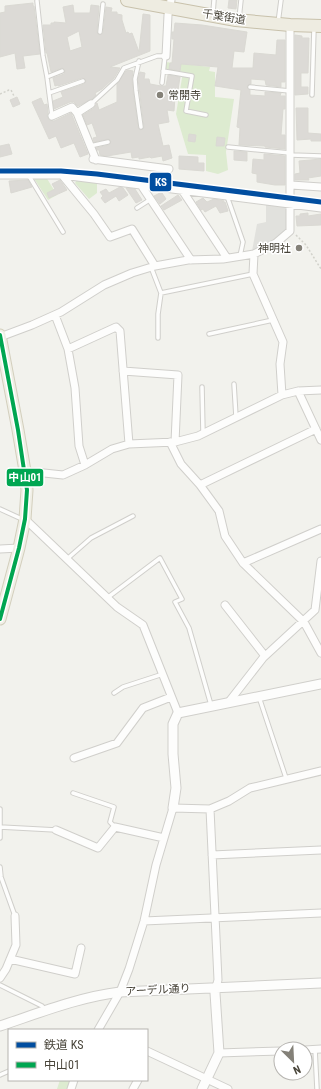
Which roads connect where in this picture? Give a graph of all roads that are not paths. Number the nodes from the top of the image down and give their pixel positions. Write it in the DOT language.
graph roads {
  1 [pos="127,0"];
  2 [pos="214,0"];
  3 [pos="241,0"];
  4 [pos="281,0"];
  5 [pos="37,1"];
  6 [pos="103,4"];
  7 [pos="170,4"];
  8 [pos="212,15"];
  9 [pos="238,20"];
  10 [pos="278,24"];
  11 [pos="290,26"];
  12 [pos="318,26"];
  13 [pos="100,32"];
  14 [pos="164,56"];
  15 [pos="139,62"];
  16 [pos="62,71"];
  17 [pos="163,71"];
  18 [pos="47,77"];
  19 [pos="83,81"];
  20 [pos="162,84"];
  21 [pos="250,87"];
  22 [pos="290,91"];
  23 [pos="49,93"];
  24 [pos="312,95"];
  25 [pos="91,104"];
  26 [pos="77,113"];
  27 [pos="206,115"];
  28 [pos="52,116"];
  29 [pos="141,127"];
  30 [pos="108,142"];
  31 [pos="90,146"];
  32 [pos="228,146"];
  33 [pos="291,154"];
  34 [pos="321,156"];
  35 [pos="169,168"];
  36 [pos="62,174"];
  37 [pos="0,175"];
  38 [pos="29,175"];
  39 [pos="141,185"];
  40 [pos="291,185"];
  41 [pos="321,187"];
  42 [pos="182,190"];
  43 [pos="227,195"];
  44 [pos="151,199"];
  45 [pos="291,204"];
  46 [pos="137,208"];
  47 [pos="321,208"];
  48 [pos="63,232"];
  49 [pos="254,254"];
  50 [pos="240,256"];
  51 [pos="227,258"];
  52 [pos="191,260"];
  53 [pos="153,267"];
  54 [pos="253,274"];
  55 [pos="160,293"];
  56 [pos="55,315"];
  57 [pos="273,320"];
  58 [pos="209,334"];
  59 [pos="0,336"];
  60 [pos="158,338"];
  61 [pos="68,349"];
  62 [pos="2,353"];
  63 [pos="123,371"];
  64 [pos="234,384"];
  65 [pos="202,387"];
  66 [pos="321,390"];
  67 [pos="298,391"];
  68 [pos="282,395"];
  69 [pos="236,417"];
  70 [pos="316,429"];
  71 [pos="203,434"];
  72 [pos="321,440"];
  73 [pos="173,442"];
  74 [pos="129,444"];
  75 [pos="85,465"];
  76 [pos="25,471"];
  77 [pos="200,485"];
  78 [pos="0,509"];
  79 [pos="133,516"];
  80 [pos="25,520"];
  81 [pos="321,529"];
  82 [pos="19,548"];
  83 [pos="0,549"];
  84 [pos="67,560"];
  85 [pos="321,561"];
  86 [pos="243,563"];
  87 [pos="2,598"];
  88 [pos="107,598"];
  89 [pos="225,605"];
  90 [pos="318,610"];
  91 [pos="0,619"];
  92 [pos="304,622"];
  93 [pos="321,653"];
  94 [pos="265,656"];
  95 [pos="163,674"];
  96 [pos="321,684"];
  97 [pos="114,693"];
  98 [pos="258,696"];
  99 [pos="171,697"];
  100 [pos="228,703"];
  101 [pos="211,706"];
  102 [pos="178,713"];
  103 [pos="74,758"];
  104 [pos="321,771"];
  105 [pos="286,778"];
  106 [pos="73,792"];
  107 [pos="173,808"];
  108 [pos="210,808"];
  109 [pos="0,809"];
  110 [pos="0,827"];
  111 [pos="116,827"];
  112 [pos="56,830"];
  113 [pos="0,838"];
  114 [pos="164,838"];
  115 [pos="321,850"];
  116 [pos="212,855"];
  117 [pos="0,867"];
  118 [pos="321,913"];
  119 [pos="15,916"];
  120 [pos="215,918"];
  121 [pos="144,921"];
  122 [pos="81,948"];
  123 [pos="10,959"];
  124 [pos="0,978"];
  125 [pos="321,983"];
  126 [pos="0,985"];
  127 [pos="216,987"];
  128 [pos="120,992"];
  129 [pos="45,1011"];
  130 [pos="0,1026"];
  131 [pos="100,1029"];
  132 [pos="318,1049"];
  133 [pos="273,1051"];
  134 [pos="149,1052"];
  135 [pos="218,1053"];
  136 [pos="206,1079"];
  137 [pos="202,1089"];
  138 [pos="228,1089"];
  139 [pos="317,1089"];
  1 -- 7 [label="highway, 千葉街道"];
  2 -- 8 [label="lane"];
  3 -- 9 [label="lane"];
  4 -- 10 [label="lane"];
  5 -- 18 [label="lane"];
  6 -- 13 [label="lane"];
  7 -- 8 [label="highway, 千葉街道"];
  7 -- 14 [label="street"];
  8 -- 9 [label="highway, 千葉街道"];
  9 -- 10 [label="highway, 千葉街道"];
  10 -- 11 [label="highway, 千葉街道"];
  11 -- 12 [label="highway, 千葉街道"];
  11 -- 22 [label="street"];
  12 -- 24 [label="lane"];
  14 -- 15 [label="lane"];
  14 -- 17 [label="lane"];
  15 -- 25 [label="lane"];
  15 -- 29 [label="lane"];
  16 -- 18 [label="lane"];
  17 -- 20 [label="lane"];
  17 -- 27 [label="lane"];
  18 -- 23 [label="lane"];
  19 -- 23 [label="lane"];
  21 -- 22 [label="lane"];
  22 -- 33 [label="street"];
  23 -- 28 [label="lane"];
  25 -- 26 [label="street"];
  26 -- 28 [label="street"];
  26 -- 31 [label="street"];
  30 -- 31 [label="lane"];
  31 -- 35 [label="street"];
  32 -- 33 [label="lane"];
  33 -- 34 [label="lane"];
  33 -- 40 [label="street"];
  36 -- 38 [label="street"];
  36 -- 39 [label="street"];
  36 -- 53 [label="street"];
  37 -- 38 [label="street"];
  38 -- 48 [label="lane"];
  39 -- 42 [label="street"];
  39 -- 44 [label="street"];
  40 -- 41 [label="street"];
  40 -- 45 [label="street"];
  42 -- 43 [label="street"];
  42 -- 51 [label="street"];
  43 -- 45 [label="street"];
  43 -- 50 [label="lane"];
  44 -- 46 [label="lane"];
  44 -- 52 [label="street"];
  45 -- 47 [label="street"];
  45 -- 49 [label="street"];
  49 -- 50 [label="street"];
  49 -- 54 [label="street"];
  50 -- 51 [label="street"];
  51 -- 52 [label="street"];
  52 -- 53 [label="street"];
  53 -- 55 [label="lane"];
  53 -- 56 [label="street"];
  54 -- 55 [label="lane"];
  54 -- 57 [label="street"];
  55 -- 60 [label="lane"];
  56 -- 59 [label="street"];
  56 -- 61 [label="street"];
  57 -- 58 [label="lane"];
  57 -- 68 [label="street"];
  59 -- 62 [label="main road"];
  61 -- 63 [label="street"];
  61 -- 75 [label="street"];
  62 -- 76 [label="main road"];
  63 -- 73 [label="street"];
  63 -- 74 [label="street"];
  64 -- 69 [label="lane"];
  65 -- 71 [label="lane"];
  66 -- 67 [label="street"];
  67 -- 68 [label="street"];
  67 -- 70 [label="street"];
  68 -- 69 [label="street"];
  69 -- 71 [label="street"];
  70 -- 72 [label="street"];
  70 -- 77 [label="street"];
  71 -- 73 [label="street"];
  73 -- 74 [label="street"];
  73 -- 77 [label="street"];
  74 -- 75 [label="street"];
  75 -- 76 [label="street"];
  76 -- 80 [label="main road"];
  77 -- 86 [label="street"];
  78 -- 80 [label="lane"];
  79 -- 84 [label="lane"];
  80 -- 82 [label="main road"];
  80 -- 84 [label="street"];
  81 -- 86 [label="street"];
  82 -- 83 [label="street"];
  82 -- 87 [label="main road"];
  84 -- 88 [label="street"];
  85 -- 90 [label="street"];
  86 -- 92 [label="street"];
  87 -- 91 [label="main road"];
  88 -- 95 [label="street"];
  88 -- 101 [label="lane"];
  89 -- 94 [label="street"];
  90 -- 92 [label="street"];
  92 -- 93 [label="street"];
  92 -- 94 [label="street"];
  94 -- 100 [label="street"];
  95 -- 97 [label="lane"];
  95 -- 99 [label="street"];
  96 -- 98 [label="street"];
  98 -- 100 [label="street"];
  98 -- 105 [label="lane"];
  99 -- 102 [label="street"];
  99 -- 103 [label="street"];
  100 -- 101 [label="street"];
  101 -- 102 [label="street"];
  102 -- 107 [label="street"];
  104 -- 105 [label="street"];
  105 -- 108 [label="street"];
  106 -- 111 [label="lane"];
  107 -- 108 [label="street"];
  107 -- 114 [label="street"];
  108 -- 116 [label="street"];
  109 -- 110 [label="lane"];
  110 -- 112 [label="lane"];
  110 -- 113 [label="lane"];
  111 -- 112 [label="street"];
  111 -- 114 [label="street"];
  114 -- 121 [label="street"];
  115 -- 116 [label="street"];
  116 -- 120 [label="street"];
  117 -- 119 [label="lane"];
  118 -- 120 [label="street"];
  119 -- 123 [label="street"];
  120 -- 121 [label="street"];
  120 -- 127 [label="street"];
  121 -- 128 [label="street"];
  122 -- 123 [label="street"];
  123 -- 124 [label="street"];
  125 -- 127 [label="street, アーデル通り"];
  126 -- 129 [label="lane"];
  127 -- 128 [label="street, アーデル通り"];
  127 -- 135 [label="street"];
  128 -- 129 [label="street, アーデル通り"];
  128 -- 131 [label="street"];
  129 -- 130 [label="street, アーデル通り"];
  132 -- 139 [label="lane"];
  133 -- 135 [label="street"];
  134 -- 136 [label="street"];
  135 -- 136 [label="street"];
  136 -- 137 [label="street"];
  136 -- 138 [label="street"];
}
